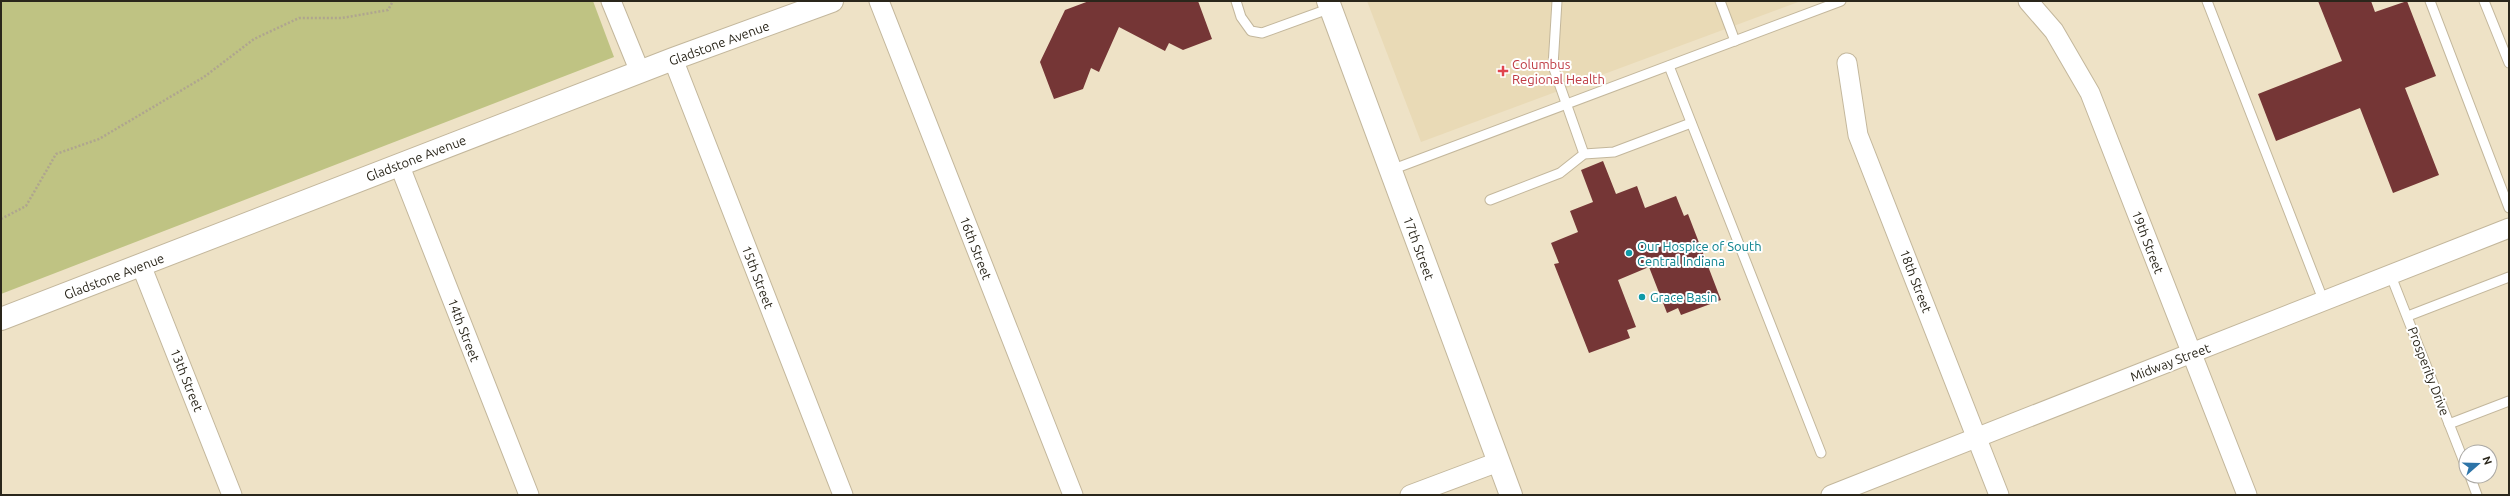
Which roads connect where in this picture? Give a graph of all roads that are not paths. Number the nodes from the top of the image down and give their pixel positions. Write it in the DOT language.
graph roads {
  1 [pos="611,1"];
  2 [pos="832,1"];
  3 [pos="879,1"];
  4 [pos="1236,1"];
  5 [pos="1557,1"];
  6 [pos="1720,1"];
  7 [pos="1841,1"];
  8 [pos="2028,1"];
  9 [pos="2207,1"];
  10 [pos="2430,1"];
  11 [pos="2484,1"];
  12 [pos="1329,4"];
  13 [pos="1735,41"];
  14 [pos="673,59"];
  15 [pos="1847,63"];
  16 [pos="2509,63"];
  17 [pos="1669,66"];
  18 [pos="640,72"];
  19 [pos="1566,104"];
  20 [pos="1691,123"];
  21 [pos="1584,154"];
  22 [pos="400,164"];
  23 [pos="1391,170"];
  24 [pos="1490,200"];
  25 [pos="2509,208"];
  26 [pos="2509,228"];
  27 [pos="142,265"];
  28 [pos="2391,276"];
  29 [pos="2509,277"];
  30 [pos="2324,302"];
  31 [pos="2408,316"];
  32 [pos="1,319"];
  33 [pos="2191,354"];
  34 [pos="2509,401"];
  35 [pos="2449,424"];
  36 [pos="1977,438"];
  37 [pos="2458,447"];
  38 [pos="1821,453"];
  39 [pos="1498,462"];
  40 [pos="2473,484"];
  41 [pos="232,495"];
  42 [pos="529,495"];
  43 [pos="843,495"];
  44 [pos="1073,495"];
  45 [pos="1410,495"];
  46 [pos="1511,495"];
  47 [pos="1831,495"];
  48 [pos="1999,495"];
  49 [pos="2247,495"];
  50 [pos="2477,495"];
  1 -- 18 [label="street"];
  2 -- 14 [label="street, Gladstone Avenue"];
  3 -- 44 [label="street, 16th Street"];
  4 -- 12 [label="lane"];
  5 -- 19 [label="lane"];
  6 -- 13 [label="lane"];
  7 -- 13 [label="lane"];
  8 -- 33 [label="street, 19th Street"];
  9 -- 30 [label="lane"];
  10 -- 25 [label="lane"];
  11 -- 16 [label="lane"];
  12 -- 23 [label="street, 17th Street"];
  13 -- 17 [label="lane"];
  14 -- 18 [label="street, Gladstone Avenue"];
  14 -- 43 [label="street, 15th Street"];
  15 -- 36 [label="street, 18th Street"];
  17 -- 19 [label="lane"];
  17 -- 20 [label="lane"];
  18 -- 22 [label="street, Gladstone Avenue"];
  19 -- 21 [label="lane"];
  19 -- 23 [label="lane"];
  20 -- 21 [label="lane"];
  20 -- 38 [label="lane"];
  21 -- 24 [label="lane"];
  22 -- 27 [label="street, Gladstone Avenue"];
  22 -- 42 [label="street, 14th Street"];
  23 -- 39 [label="street, 17th Street"];
  26 -- 28 [label="street, Midway Street"];
  27 -- 32 [label="street, Gladstone Avenue"];
  27 -- 41 [label="street, 13th Street"];
  28 -- 30 [label="street, Midway Street"];
  28 -- 31 [label="lane, Prosperity Drive"];
  29 -- 31 [label="lane"];
  30 -- 33 [label="street, Midway Street"];
  31 -- 35 [label="lane, Prosperity Drive"];
  33 -- 36 [label="street, Midway Street"];
  33 -- 49 [label="street, 19th Street"];
  34 -- 35 [label="lane"];
  35 -- 37 [label="lane, Prosperity Drive"];
  36 -- 47 [label="street, Midway Street"];
  36 -- 48 [label="street, 18th Street"];
  39 -- 45 [label="street"];
  39 -- 46 [label="street, 17th Street"];
  40 -- 50 [label="lane"];
}
